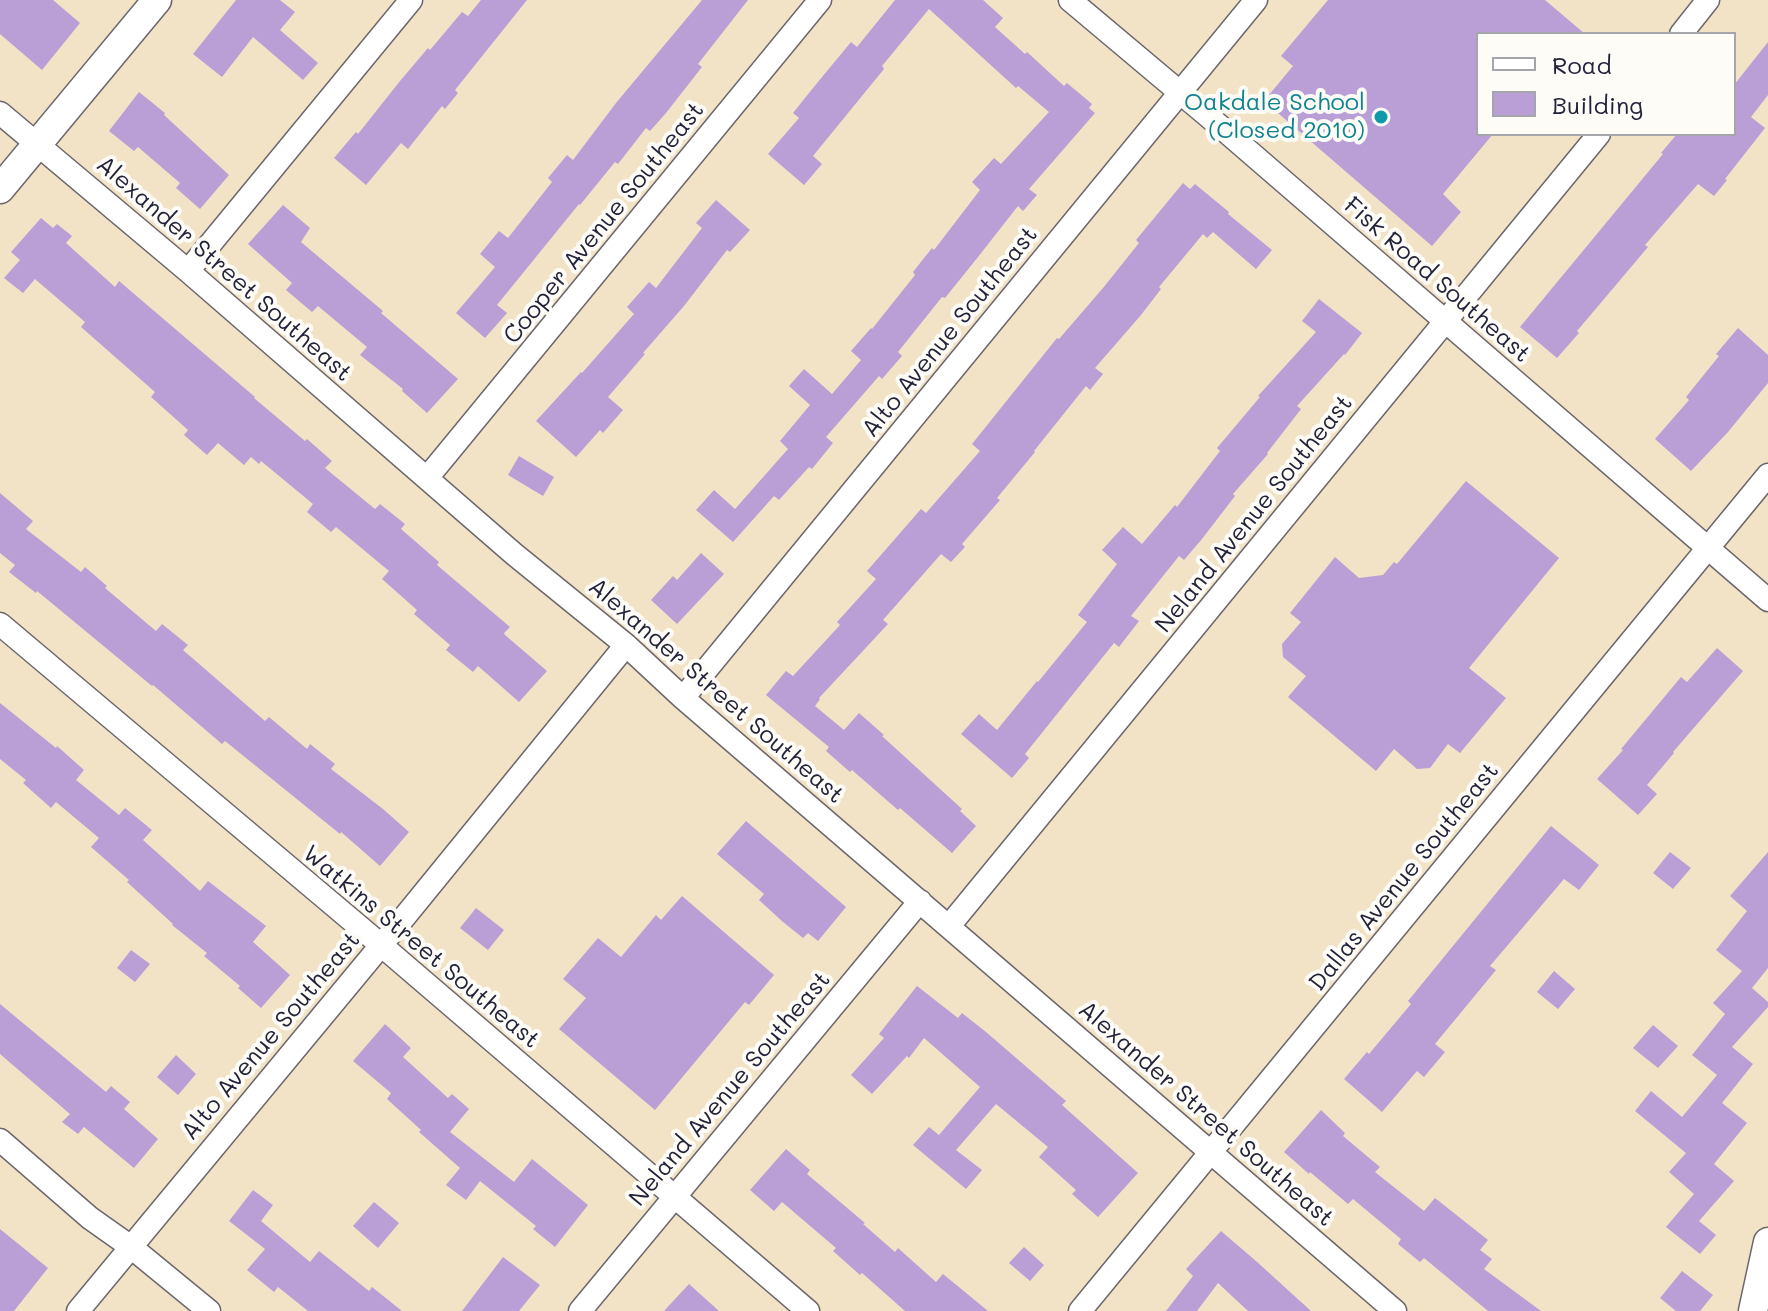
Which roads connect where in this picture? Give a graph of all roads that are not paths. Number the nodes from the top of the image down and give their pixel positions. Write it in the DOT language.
graph roads {
  1 [pos="157,0"];
  2 [pos="411,0"];
  3 [pos="820,0"];
  4 [pos="1070,0"];
  5 [pos="1256,0"];
  6 [pos="1708,0"];
  7 [pos="1683,32"];
  8 [pos="1180,92"];
  9 [pos="0,113"];
  10 [pos="1597,136"];
  11 [pos="38,144"];
  12 [pos="0,189"];
  13 [pos="188,271"];
  14 [pos="1445,321"];
  15 [pos="1768,475"];
  16 [pos="427,478"];
  17 [pos="1707,549"];
  18 [pos="1768,600"];
  19 [pos="0,624"];
  20 [pos="626,645"];
  21 [pos="683,698"];
  22 [pos="920,901"];
  23 [pos="949,926"];
  24 [pos="381,945"];
  25 [pos="0,1140"];
  26 [pos="1211,1153"];
  27 [pos="675,1198"];
  28 [pos="1768,1242"];
  29 [pos="131,1247"];
  30 [pos="78,1311"];
  31 [pos="209,1311"];
  32 [pos="580,1311"];
  33 [pos="808,1311"];
  34 [pos="1080,1311"];
  35 [pos="1395,1311"];
  36 [pos="1753,1311"];
  1 -- 11 [label="street"];
  2 -- 13 [label="street"];
  3 -- 16 [label="street, Cooper Avenue Southeast"];
  4 -- 8 [label="street, Fisk Road Southeast"];
  5 -- 8 [label="street, Alto Avenue Southeast"];
  6 -- 7 [label="street"];
  8 -- 14 [label="street, Fisk Road Southeast"];
  8 -- 21 [label="street, Alto Avenue Southeast"];
  9 -- 11 [label="street, Alexander Street Southeast"];
  10 -- 14 [label="street, Neland Avenue Southeast"];
  11 -- 12 [label="street"];
  11 -- 13 [label="street, Alexander Street Southeast"];
  13 -- 16 [label="street, Alexander Street Southeast"];
  14 -- 17 [label="street, Fisk Road Southeast"];
  14 -- 23 [label="street, Neland Avenue Southeast"];
  15 -- 17 [label="street, Dallas Avenue Southeast"];
  16 -- 20 [label="street, Alexander Street Southeast"];
  17 -- 18 [label="street, Fisk Road Southeast"];
  17 -- 26 [label="street, Dallas Avenue Southeast"];
  19 -- 24 [label="street, Watkins Street Southeast"];
  20 -- 21 [label="street, Alexander Street Southeast"];
  20 -- 24 [label="street, Alto Avenue Southeast"];
  21 -- 22 [label="street, Alexander Street Southeast"];
  22 -- 23 [label="street, Alexander Street Southeast"];
  22 -- 27 [label="street, Neland Avenue Southeast"];
  23 -- 26 [label="street, Alexander Street Southeast"];
  24 -- 27 [label="street, Watkins Street Southeast"];
  24 -- 29 [label="street, Alto Avenue Southeast"];
  25 -- 29 [label="street"];
  26 -- 34 [label="street, Dallas Avenue Southeast"];
  26 -- 35 [label="street, Alexander Street Southeast"];
  27 -- 32 [label="street, Neland Avenue Southeast"];
  27 -- 33 [label="street, Watkins Street Southeast"];
  28 -- 36 [label="street"];
  29 -- 30 [label="street, Alto Avenue Southeast"];
  29 -- 31 [label="street"];
}
